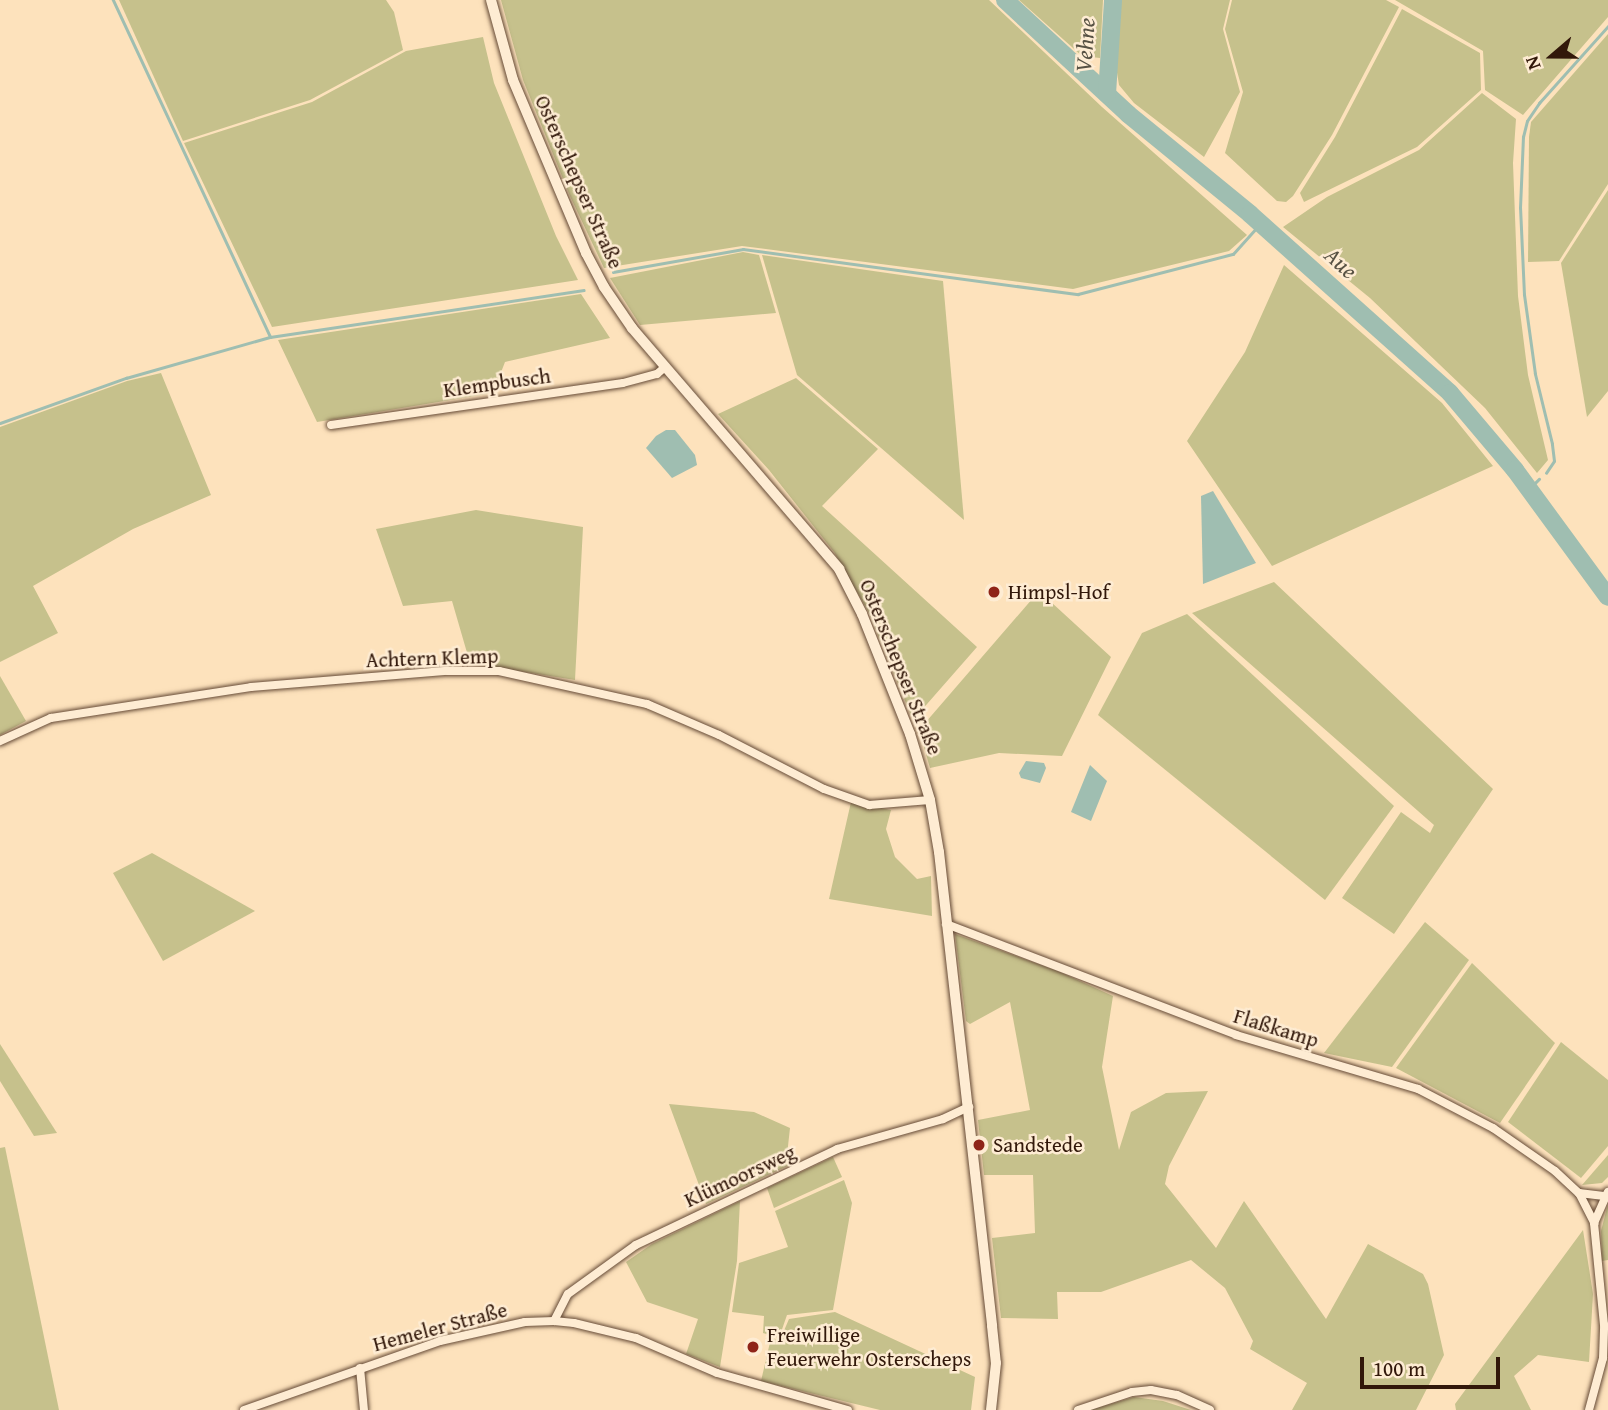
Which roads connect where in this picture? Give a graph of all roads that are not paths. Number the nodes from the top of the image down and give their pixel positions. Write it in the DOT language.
graph roads {
  1 [pos="491,0"];
  2 [pos="665,367"];
  3 [pos="331,425"];
  4 [pos="0,741"];
  5 [pos="930,800"];
  6 [pos="946,924"];
  7 [pos="969,1107"];
  8 [pos="1579,1193"];
  9 [pos="1606,1194"];
  10 [pos="1594,1223"];
  11 [pos="554,1321"];
  12 [pos="360,1368"];
  13 [pos="244,1410"];
  14 [pos="364,1410"];
  15 [pos="848,1410"];
  16 [pos="991,1410"];
  17 [pos="1078,1410"];
  18 [pos="1210,1410"];
  19 [pos="1589,1410"];
  1 -- 2 [label="main road, Osterschepser Straße"];
  2 -- 3 [label="street, Klempbusch"];
  2 -- 5 [label="main road, Osterschepser Straße"];
  4 -- 5 [label="street, Achtern Klemp"];
  5 -- 6 [label="main road, Osterschepser Straße"];
  6 -- 7 [label="main road, Osterschepser Straße"];
  6 -- 8 [label="street, Flaßkamp"];
  7 -- 11 [label="street, Klümoorsweg"];
  7 -- 16 [label="main road, Osterschepser Straße"];
  8 -- 9 [label="street"];
  8 -- 10 [label="street, Flaßkamp"];
  9 -- 10 [label="street"];
  10 -- 19 [label="street"];
  11 -- 12 [label="street, Hemeler Straße"];
  11 -- 15 [label="street, Hemeler Straße"];
  12 -- 13 [label="street, Hemeler Straße"];
  12 -- 14 [label="street"];
  17 -- 18 [label="street"];
}
